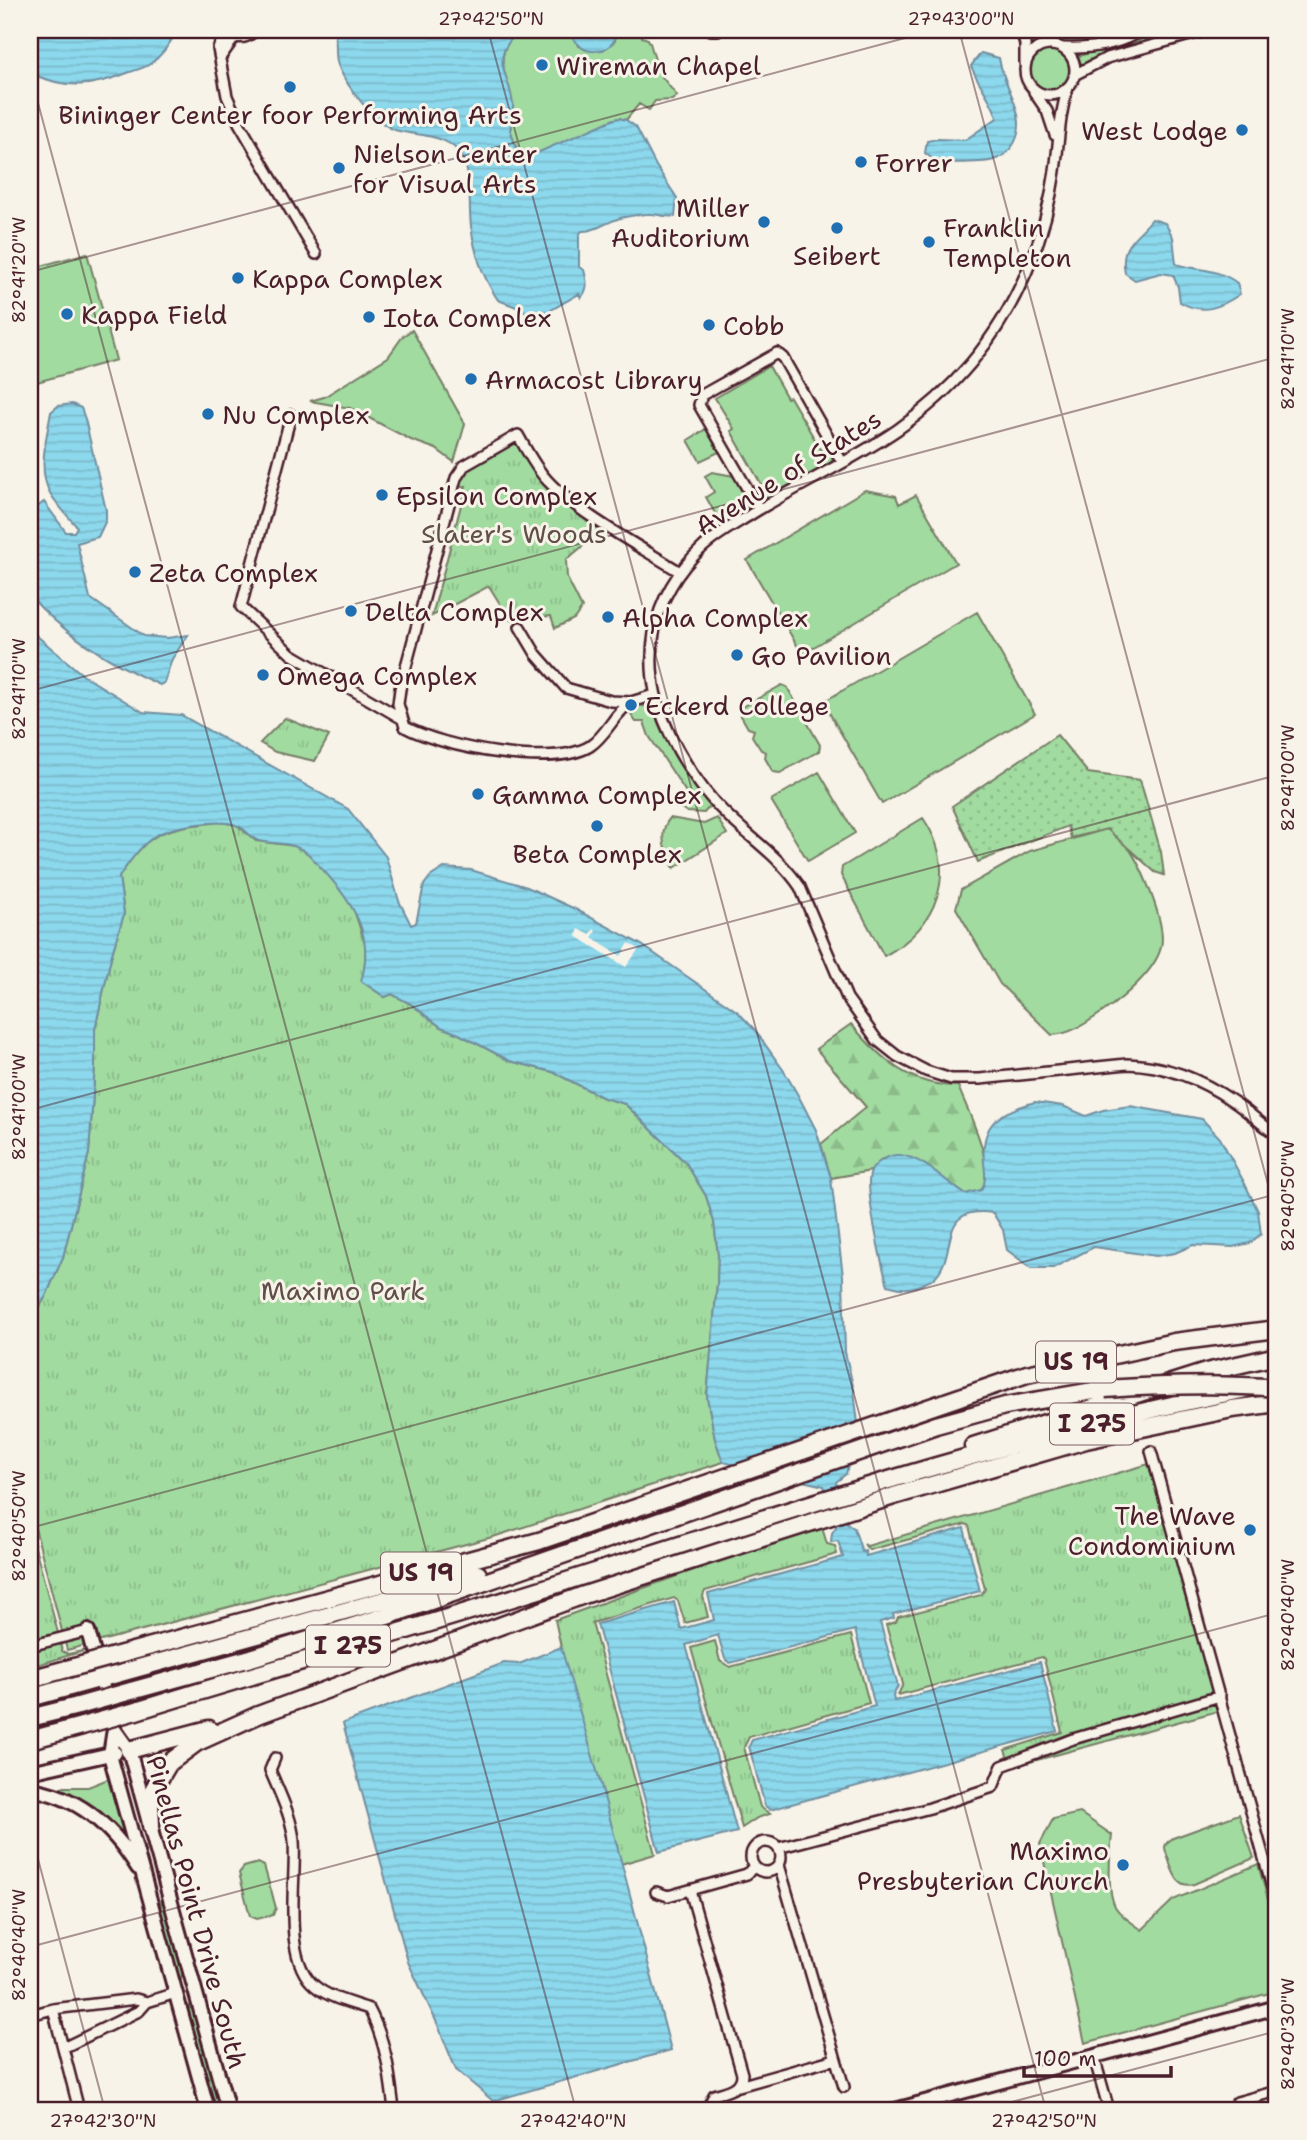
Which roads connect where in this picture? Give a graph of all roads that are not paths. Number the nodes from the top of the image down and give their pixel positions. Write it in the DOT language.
graph roads {
  1 [pos="226,30"];
  2 [pos="255,30"];
  3 [pos="711,30"];
  4 [pos="718,30"];
  5 [pos="1021,30"];
  6 [pos="1030,30"];
  7 [pos="1142,30"];
  8 [pos="1208,30"];
  9 [pos="235,37"];
  10 [pos="1058,46"];
  11 [pos="220,58"];
  12 [pos="1025,66"];
  13 [pos="1076,74"];
  14 [pos="1031,86"];
  15 [pos="1069,88"];
  16 [pos="1058,148"];
  17 [pos="316,254"];
  18 [pos="291,415"];
  19 [pos="842,462"];
  20 [pos="759,509"];
  21 [pos="680,572"];
  22 [pos="520,627"];
  23 [pos="654,695"];
  24 [pos="627,705"];
  25 [pos="401,718"];
  26 [pos="1277,1135"];
  27 [pos="1277,1329"];
  28 [pos="1277,1356"];
  29 [pos="1277,1386"];
  30 [pos="1277,1403"];
  31 [pos="1151,1451"];
  32 [pos="910,1474"];
  33 [pos="515,1571"];
  34 [pos="88,1631"];
  35 [pos="30,1646"];
  36 [pos="30,1679"];
  37 [pos="100,1679"];
  38 [pos="1220,1696"];
  39 [pos="30,1698"];
  40 [pos="258,1715"];
  41 [pos="30,1718"];
  42 [pos="114,1729"];
  43 [pos="30,1740"];
  44 [pos="130,1750"];
  45 [pos="110,1755"];
  46 [pos="275,1758"];
  47 [pos="30,1772"];
  48 [pos="30,1788"];
  49 [pos="150,1826"];
  50 [pos="778,1848"];
  51 [pos="779,1865"];
  52 [pos="754,1866"];
  53 [pos="147,1884"];
  54 [pos="166,1884"];
  55 [pos="690,1890"];
  56 [pos="656,1892"];
  57 [pos="152,1902"];
  58 [pos="1277,1905"];
  59 [pos="195,1988"];
  60 [pos="176,1993"];
  61 [pos="120,2001"];
  62 [pos="147,2002"];
  63 [pos="1277,2007"];
  64 [pos="53,2009"];
  65 [pos="30,2015"];
  66 [pos="125,2018"];
  67 [pos="63,2048"];
  68 [pos="1094,2057"];
  69 [pos="835,2059"];
  70 [pos="739,2086"];
  71 [pos="844,2087"];
  72 [pos="1277,2091"];
  73 [pos="711,2101"];
  74 [pos="79,2110"];
  75 [pos="208,2110"];
  76 [pos="228,2110"];
  77 [pos="394,2110"];
  78 [pos="706,2110"];
  79 [pos="718,2110"];
  80 [pos="895,2110"];
  81 [pos="1109,2110"];
  82 [pos="1240,2110"];
  1 -- 9 [label="street"];
  1 -- 11 [label="street"];
  2 -- 9 [label="street"];
  3 -- 4 [label="street"];
  5 -- 12 [label="street"];
  6 -- 10 [label="street"];
  7 -- 10 [label="street"];
  8 -- 13 [label="street"];
  9 -- 11 [label="street"];
  10 -- 12 [label="street"];
  10 -- 13 [label="street"];
  11 -- 17 [label="street"];
  12 -- 14 [label="street"];
  13 -- 15 [label="street"];
  14 -- 15 [label="street"];
  14 -- 16 [label="street, Avenue of States"];
  15 -- 16 [label="street, Avenue of States"];
  16 -- 19 [label="street, Avenue of States"];
  18 -- 25 [label="street"];
  19 -- 20 [label="street, Avenue of States"];
  19 -- 20 [label="street"];
  20 -- 21 [label="street, Avenue of States"];
  21 -- 23 [label="street, Avenue of States"];
  21 -- 25 [label="street"];
  22 -- 24 [label="street"];
  23 -- 24 [label="street"];
  23 -- 26 [label="street, Avenue of States"];
  24 -- 25 [label="street"];
  27 -- 36 [label="highway, US 19, bridge"];
  28 -- 32 [label="highway, US 19"];
  29 -- 32 [label="highway, I 275"];
  29 -- 33 [label="highway, I 275, bridge"];
  30 -- 40 [label="highway"];
  31 -- 38 [label="street"];
  32 -- 43 [label="highway, I 275, bridge"];
  33 -- 37 [label="highway"];
  33 -- 41 [label="highway, I 275, bridge"];
  34 -- 35 [label="street"];
  34 -- 37 [label="street, Pinellas Point Drive South"];
  37 -- 39 [label="highway"];
  37 -- 42 [label="street, Pinellas Point Drive South"];
  38 -- 50 [label="street"];
  38 -- 58 [label="street"];
  40 -- 44 [label="highway"];
  40 -- 49 [label="highway"];
  42 -- 44 [label="street, Pinellas Point Drive South"];
  42 -- 45 [label="street, Pinellas Point Drive South"];
  44 -- 45 [label="street"];
  44 -- 49 [label="street, Pinellas Point Drive South"];
  45 -- 47 [label="street"];
  45 -- 53 [label="street, Pinellas Point Drive South"];
  46 -- 77 [label="street"];
  48 -- 53 [label="street"];
  49 -- 54 [label="street, Pinellas Point Drive South"];
  50 -- 51 [label="street"];
  50 -- 52 [label="street"];
  51 -- 52 [label="street"];
  51 -- 69 [label="street"];
  52 -- 55 [label="street"];
  53 -- 57 [label="street, Pinellas Point Drive South"];
  54 -- 57 [label="street"];
  54 -- 59 [label="street, Pinellas Point Drive South"];
  55 -- 56 [label="street"];
  55 -- 70 [label="street"];
  57 -- 60 [label="street, Pinellas Point Drive South"];
  59 -- 60 [label="street"];
  59 -- 76 [label="street, Pinellas Point Drive South"];
  60 -- 62 [label="street"];
  60 -- 75 [label="street, Pinellas Point Drive South"];
  61 -- 62 [label="street"];
  61 -- 64 [label="street"];
  61 -- 66 [label="street"];
  62 -- 66 [label="street"];
  63 -- 68 [label="street"];
  64 -- 65 [label="street"];
  64 -- 67 [label="street"];
  66 -- 67 [label="street"];
  67 -- 74 [label="street"];
  68 -- 80 [label="street"];
  68 -- 81 [label="street"];
  69 -- 70 [label="street"];
  69 -- 71 [label="street"];
  70 -- 73 [label="street"];
  72 -- 82 [label="street"];
  73 -- 78 [label="street"];
  73 -- 79 [label="street"];
}
